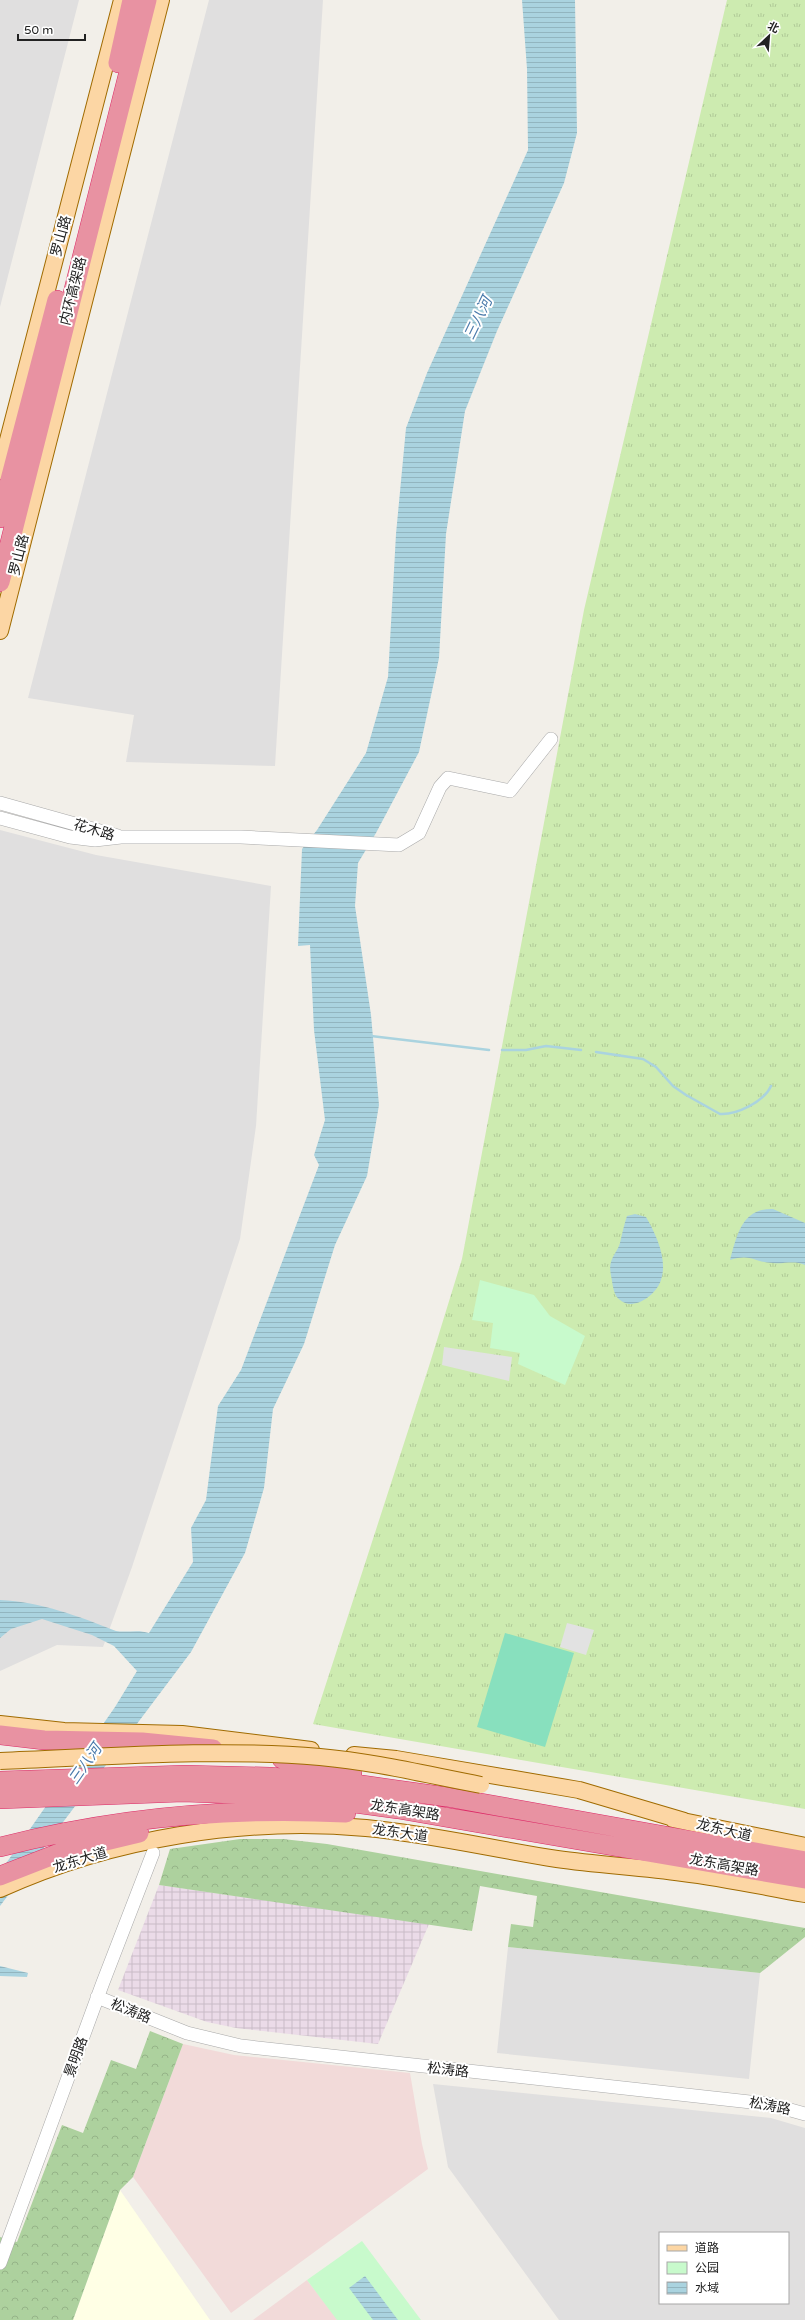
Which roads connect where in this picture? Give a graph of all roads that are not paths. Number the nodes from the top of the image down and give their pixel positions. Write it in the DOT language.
graph roads {
  1 [pos="122,0"];
  2 [pos="133,0"];
  3 [pos="149,0"];
  4 [pos="161,0"];
  5 [pos="124,66"];
  6 [pos="0,471"];
  7 [pos="0,518"];
  8 [pos="0,582"];
  9 [pos="0,632"];
  10 [pos="551,739"];
  11 [pos="0,803"];
  12 [pos="0,818"];
  13 [pos="121,837"];
  14 [pos="0,1724"];
  15 [pos="33,1734"];
  16 [pos="0,1735"];
  17 [pos="0,1762"];
  18 [pos="0,1781"];
  19 [pos="447,1797"];
  20 [pos="0,1799"];
  21 [pos="684,1821"];
  22 [pos="527,1831"];
  23 [pos="104,1839"];
  24 [pos="805,1846"];
  25 [pos="0,1848"];
  26 [pos="153,1853"];
  27 [pos="805,1861"];
  28 [pos="0,1876"];
  29 [pos="805,1879"];
  30 [pos="0,1889"];
  31 [pos="805,1894"];
  32 [pos="100,1991"];
  33 [pos="805,2114"];
  34 [pos="0,2263"];
  1 -- 6 [label="main road, 罗山路"];
  2 -- 5 [label="highway, 内环高架路"];
  3 -- 5 [label="highway"];
  4 -- 9 [label="main road, 罗山路"];
  5 -- 7 [label="highway, 内环高架路"];
  5 -- 8 [label="highway, 内环高架路"];
  10 -- 13 [label="street"];
  11 -- 13 [label="street, 花木路"];
  12 -- 13 [label="street, 花木路"];
  14 -- 15 [label="main road"];
  15 -- 16 [label="highway"];
  15 -- 19 [label="highway"];
  15 -- 21 [label="main road"];
  17 -- 21 [label="main road, 龙东大道, bridge"];
  18 -- 19 [label="highway, 龙东高架路"];
  19 -- 27 [label="highway, 龙东高架路"];
  20 -- 22 [label="highway, 龙东高架路"];
  21 -- 24 [label="main road, 龙东大道"];
  22 -- 23 [label="highway"];
  22 -- 29 [label="highway, 龙东高架路"];
  23 -- 25 [label="highway"];
  23 -- 28 [label="highway"];
  23 -- 30 [label="main road, 龙东大道"];
  23 -- 31 [label="main road, 龙东大道"];
  26 -- 32 [label="street, 景明路"];
  32 -- 33 [label="street, 松涛路"];
  32 -- 34 [label="street, 景明路"];
}
